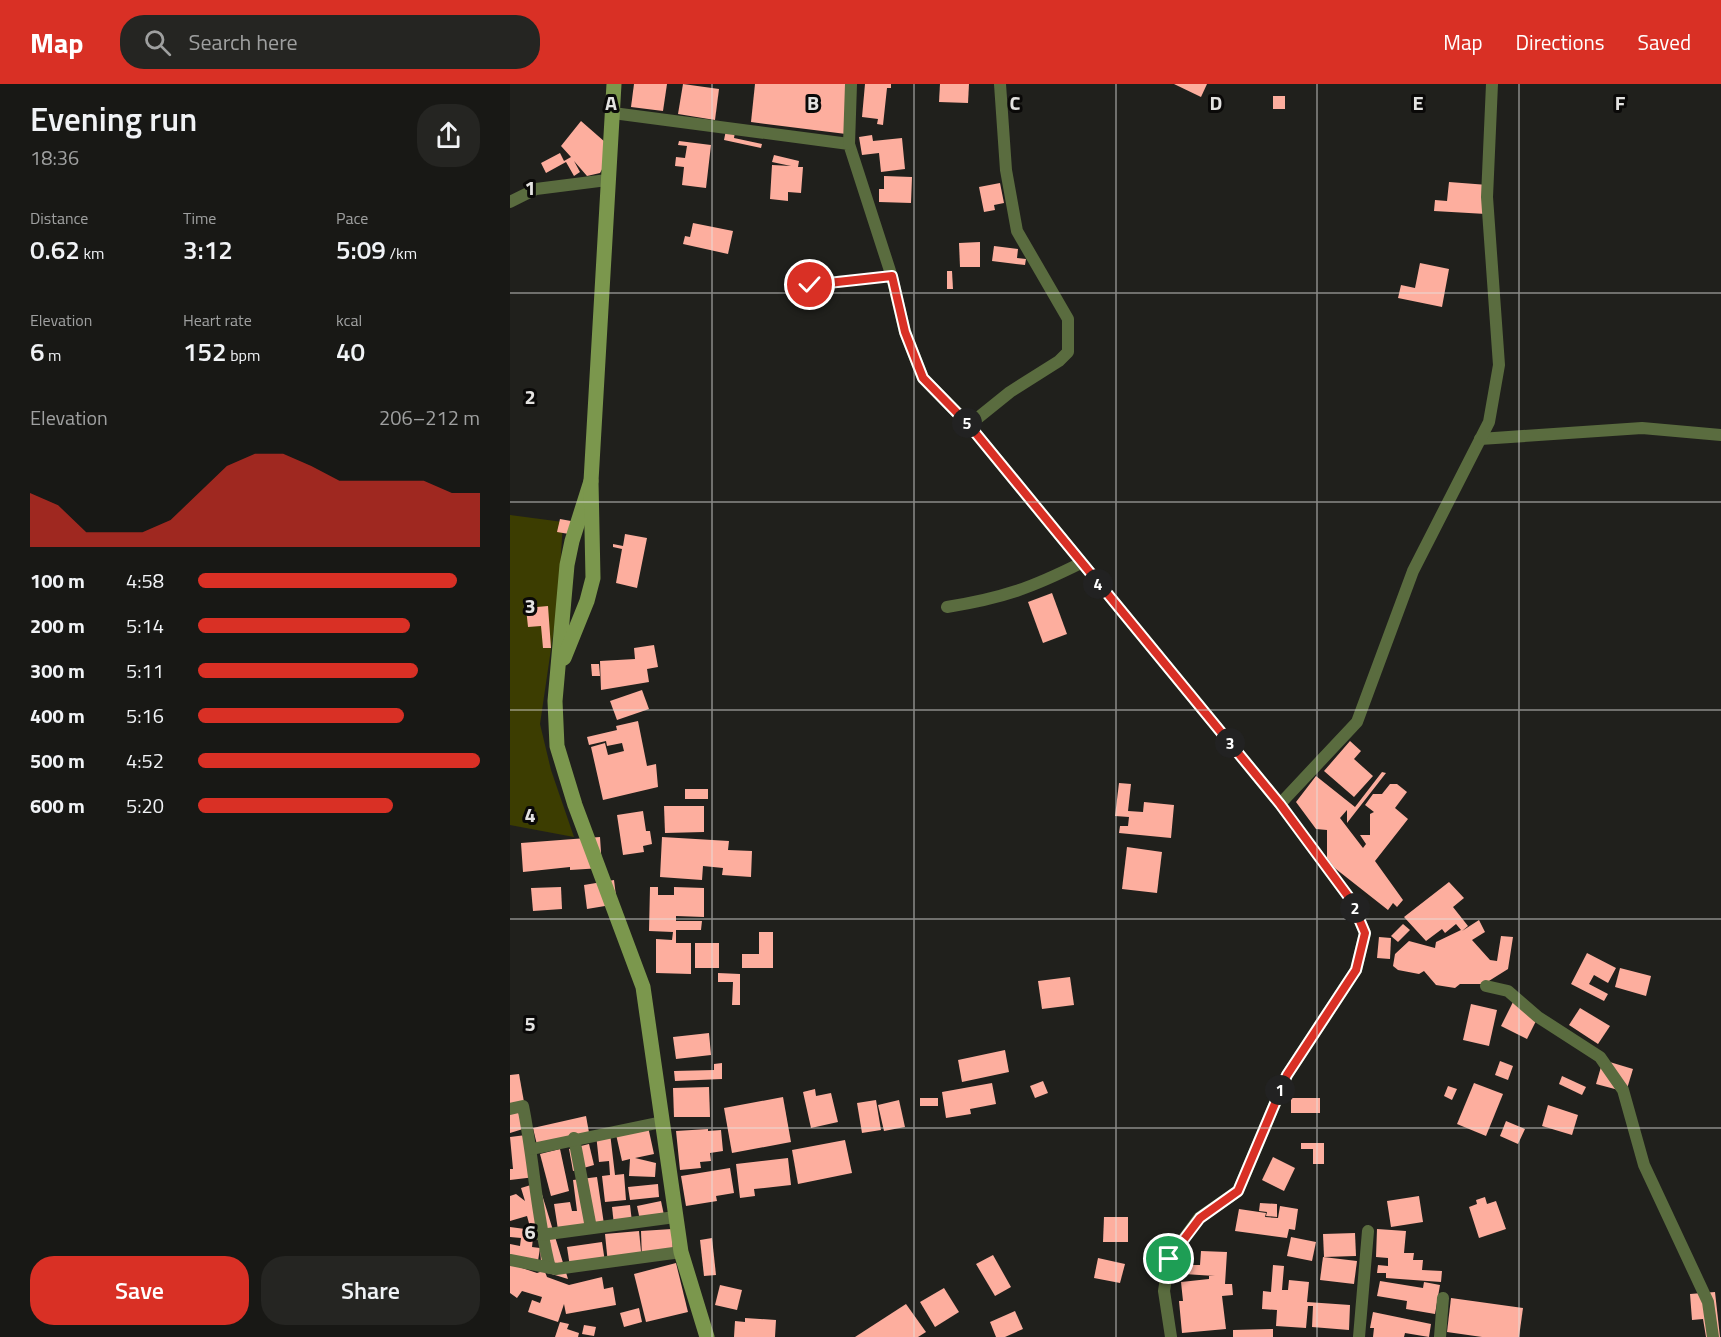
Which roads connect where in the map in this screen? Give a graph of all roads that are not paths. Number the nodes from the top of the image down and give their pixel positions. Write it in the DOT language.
graph roads {
  1 [pos="614,84"];
  2 [pos="851,84"];
  3 [pos="1000,84"];
  4 [pos="1492,84"];
  5 [pos="613,113"];
  6 [pos="849,144"];
  7 [pos="607,180"];
  8 [pos="510,202"];
  9 [pos="892,276"];
  10 [pos="810,285"];
  11 [pos="969,425"];
  12 [pos="1721,435"];
  13 [pos="1480,439"];
  14 [pos="591,481"];
  15 [pos="1081,563"];
  16 [pos="947,607"];
  17 [pos="556,678"];
  18 [pos="1280,804"];
  19 [pos="1486,986"];
  20 [pos="510,1109"];
  21 [pos="662,1122"];
  22 [pos="574,1138"];
  23 [pos="532,1149"];
  24 [pos="675,1217"];
  25 [pos="591,1228"];
  26 [pos="1368,1231"];
  27 [pos="541,1235"];
  28 [pos="681,1252"];
  29 [pos="510,1260"];
  30 [pos="550,1268"];
  31 [pos="1443,1299"];
  32 [pos="707,1337"];
  33 [pos="1170,1337"];
  34 [pos="1359,1337"];
  35 [pos="1440,1337"];
  36 [pos="1713,1337"];
  1 -- 5 [label="street"];
  2 -- 6 [label="street"];
  3 -- 11 [label="street"];
  4 -- 13 [label="street"];
  5 -- 6 [label="street"];
  5 -- 7 [label="street"];
  6 -- 9 [label="street"];
  7 -- 8 [label="street"];
  7 -- 14 [label="street"];
  9 -- 10 [label="lane"];
  9 -- 11 [label="street"];
  11 -- 15 [label="street"];
  12 -- 13 [label="street"];
  13 -- 18 [label="street"];
  14 -- 17 [label="street"];
  14 -- 17 [label="street"];
  15 -- 16 [label="street"];
  15 -- 18 [label="street"];
  17 -- 21 [label="street"];
  18 -- 33 [label="street"];
  19 -- 36 [label="street"];
  20 -- 23 [label="street"];
  21 -- 22 [label="street"];
  21 -- 24 [label="street"];
  22 -- 23 [label="street"];
  22 -- 25 [label="street"];
  23 -- 27 [label="street"];
  24 -- 25 [label="street"];
  24 -- 28 [label="street"];
  25 -- 27 [label="street"];
  26 -- 34 [label="street"];
  27 -- 30 [label="street"];
  28 -- 30 [label="street"];
  28 -- 32 [label="street"];
  29 -- 30 [label="street"];
  31 -- 35 [label="street"];
}
